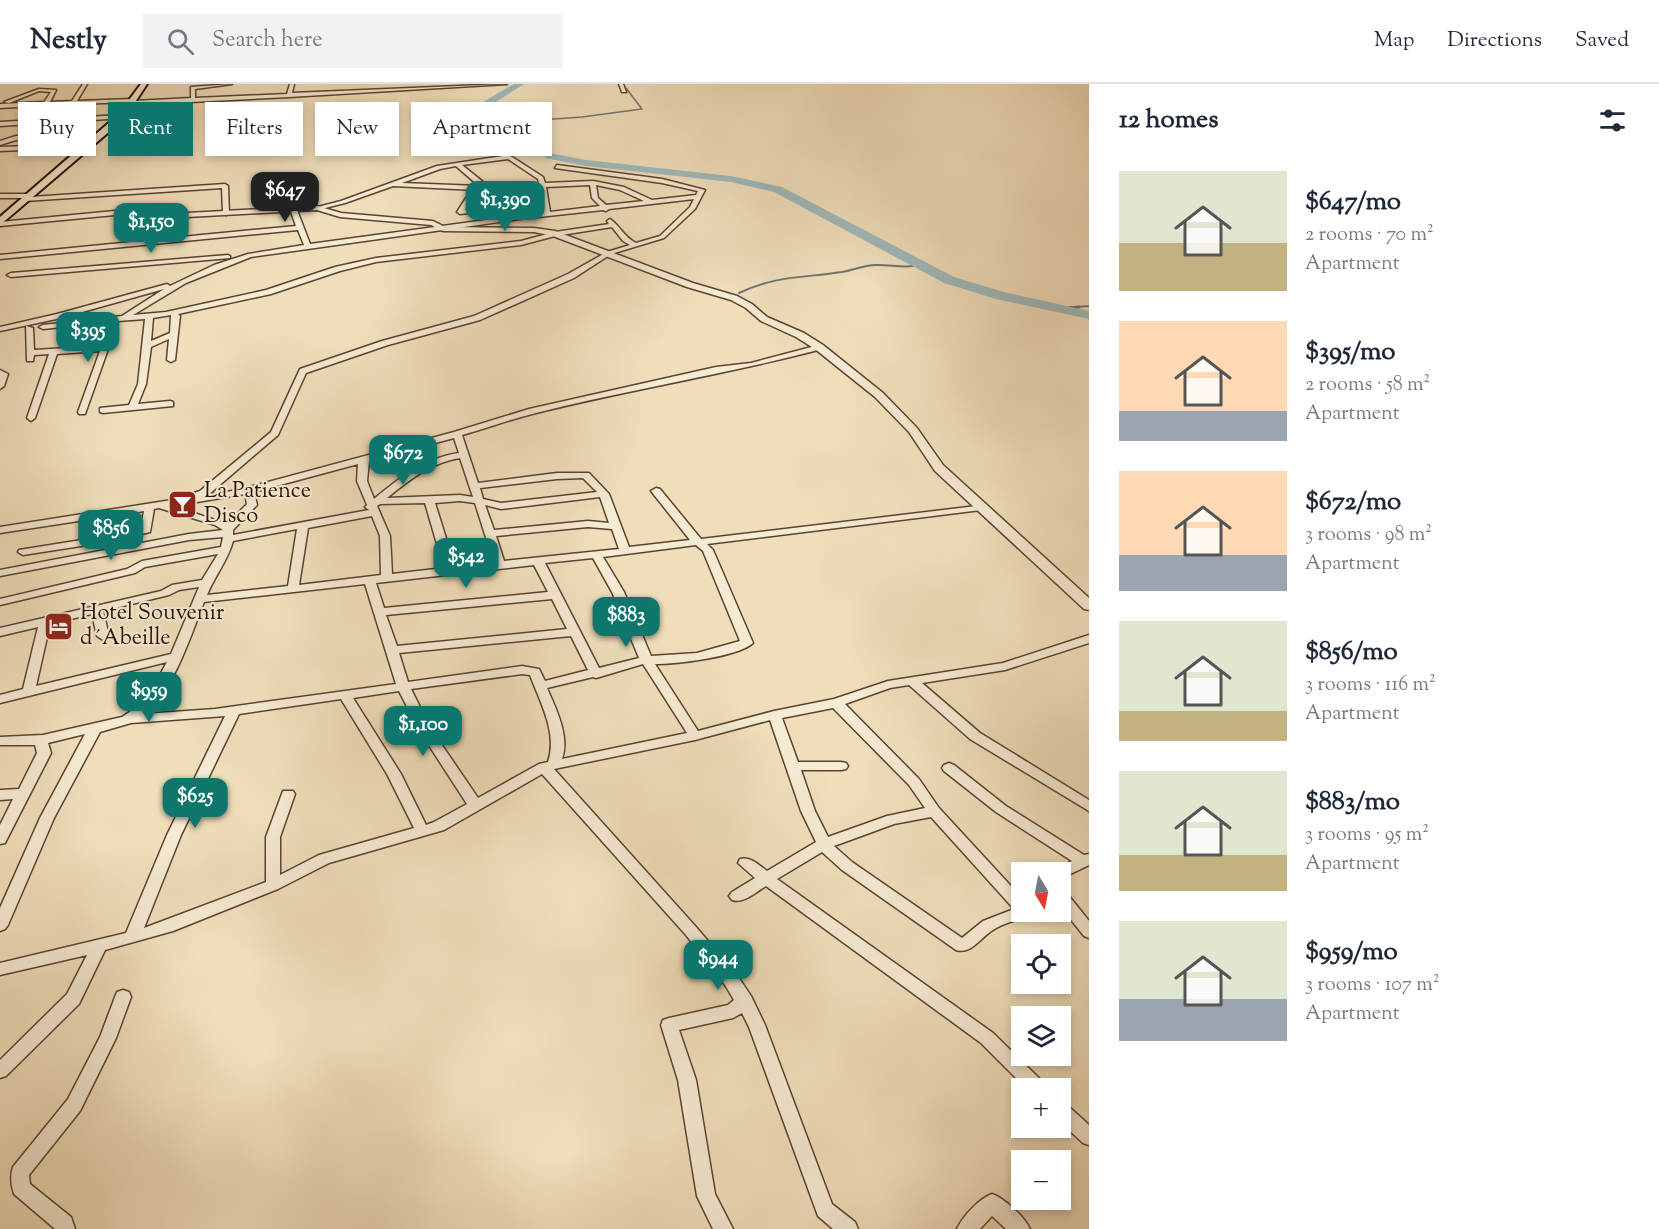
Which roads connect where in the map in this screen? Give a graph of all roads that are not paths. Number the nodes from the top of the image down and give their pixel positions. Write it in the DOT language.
graph roads {
  1 [pos="36,84"];
  2 [pos="85,84"];
  3 [pos="144,84"];
  4 [pos="230,84"];
  5 [pos="292,84"];
  6 [pos="334,84"];
  7 [pos="505,84"];
  8 [pos="621,84"];
  9 [pos="39,90"];
  10 [pos="624,91"];
  11 [pos="337,94"];
  12 [pos="289,96"];
  13 [pos="193,100"];
  14 [pos="132,101"];
  15 [pos="47,102"];
  16 [pos="74,102"];
  17 [pos="0,104"];
  18 [pos="18,104"];
  19 [pos="18,123"];
  20 [pos="0,124"];
  21 [pos="108,129"];
  22 [pos="99,137"];
  23 [pos="96,139"];
  24 [pos="2,142"];
  25 [pos="18,148"];
  26 [pos="0,149"];
  27 [pos="76,156"];
  28 [pos="457,164"];
  29 [pos="556,167"];
  30 [pos="593,183"];
  31 [pos="386,184"];
  32 [pos="544,186"];
  33 [pos="482,189"];
  34 [pos="0,196"];
  35 [pos="698,196"];
  36 [pos="26,198"];
  37 [pos="545,203"];
  38 [pos="652,203"];
  39 [pos="294,208"];
  40 [pos="317,208"];
  41 [pos="602,209"];
  42 [pos="169,213"];
  43 [pos="226,213"];
  44 [pos="547,214"];
  45 [pos="0,223"];
  46 [pos="614,225"];
  47 [pos="300,228"];
  48 [pos="450,232"];
  49 [pos="555,234"];
  50 [pos="146,242"];
  51 [pos="634,244"];
  52 [pos="308,248"];
  53 [pos="609,254"];
  54 [pos="250,255"];
  55 [pos="0,257"];
  56 [pos="11,275"];
  57 [pos="179,283"];
  58 [pos="197,307"];
  59 [pos="172,312"];
  60 [pos="209,315"];
  61 [pos="149,316"];
  62 [pos="119,319"];
  63 [pos="43,327"];
  64 [pos="0,328"];
  65 [pos="29,328"];
  66 [pos="176,334"];
  67 [pos="147,346"];
  68 [pos="819,346"];
  69 [pos="106,348"];
  70 [pos="54,351"];
  71 [pos="171,360"];
  72 [pos="0,373"];
  73 [pos="0,386"];
  74 [pos="170,404"];
  75 [pos="132,408"];
  76 [pos="103,410"];
  77 [pos="82,412"];
  78 [pos="32,418"];
  79 [pos="457,434"];
  80 [pos="464,455"];
  81 [pos="364,460"];
  82 [pos="474,486"];
  83 [pos="249,490"];
  84 [pos="656,491"];
  85 [pos="604,494"];
  86 [pos="182,500"];
  87 [pos="429,500"];
  88 [pos="478,501"];
  89 [pos="375,506"];
  90 [pos="161,507"];
  91 [pos="981,507"];
  92 [pos="149,508"];
  93 [pos="303,526"];
  94 [pos="614,526"];
  95 [pos="0,530"];
  96 [pos="489,534"];
  97 [pos="113,538"];
  98 [pos="228,538"];
  99 [pos="697,541"];
  100 [pos="625,551"];
  101 [pos="23,552"];
  102 [pos="111,552"];
  103 [pos="596,554"];
  104 [pos="538,561"];
  105 [pos="500,566"];
  106 [pos="450,570"];
  107 [pos="0,573"];
  108 [pos="387,579"];
  109 [pos="370,581"];
  110 [pos="206,583"];
  111 [pos="293,589"];
  112 [pos="555,595"];
  113 [pos="202,598"];
  114 [pos="0,602"];
  115 [pos="1089,606"];
  116 [pos="96,608"];
  117 [pos="380,612"];
  118 [pos="45,621"];
  119 [pos="0,632"];
  120 [pos="573,632"];
  121 [pos="103,636"];
  122 [pos="1089,639"];
  123 [pos="392,650"];
  124 [pos="175,657"];
  125 [pos="646,660"];
  126 [pos="596,674"];
  127 [pos="912,681"];
  128 [pos="540,686"];
  129 [pos="404,688"];
  130 [pos="29,691"];
  131 [pos="346,696"];
  132 [pos="0,699"];
  133 [pos="836,704"];
  134 [pos="234,711"];
  135 [pos="774,715"];
  136 [pos="130,719"];
  137 [pos="95,728"];
  138 [pos="695,736"];
  139 [pos="0,741"];
  140 [pos="41,742"];
  141 [pos="549,766"];
  142 [pos="793,766"];
  143 [pos="841,766"];
  144 [pos="949,768"];
  145 [pos="23,794"];
  146 [pos="288,794"];
  147 [pos="0,795"];
  148 [pos="476,806"];
  149 [pos="1089,806"];
  150 [pos="934,812"];
  151 [pos="422,831"];
  152 [pos="0,839"];
  153 [pos="824,844"];
  154 [pos="1086,860"];
  155 [pos="745,863"];
  156 [pos="1071,868"];
  157 [pos="766,877"];
  158 [pos="273,885"];
  159 [pos="737,896"];
  160 [pos="1011,896"];
  161 [pos="1071,909"];
  162 [pos="1011,917"];
  163 [pos="0,925"];
  164 [pos="1089,932"];
  165 [pos="132,938"];
  166 [pos="100,945"];
  167 [pos="0,969"];
  168 [pos="123,997"];
  169 [pos="745,1001"];
  170 [pos="0,1071"];
  171 [pos="1028,1078"];
  172 [pos="1071,1120"];
  173 [pos="1089,1137"];
  174 [pos="65,1229"];
  175 [pos="723,1229"];
  176 [pos="848,1229"];
  177 [pos="967,1229"];
  178 [pos="1020,1229"];
  1 -- 9 [label="street"];
  2 -- 16 [label="street"];
  3 -- 14 [label="main road"];
  4 -- 13 [label="street"];
  5 -- 12 [label="street"];
  6 -- 11 [label="street"];
  7 -- 11 [label="street"];
  8 -- 10 [label="street"];
  9 -- 15 [label="street"];
  9 -- 17 [label="street"];
  11 -- 12 [label="street"];
  12 -- 13 [label="street"];
  13 -- 14 [label="street"];
  14 -- 16 [label="street"];
  17 -- 18 [label="street"];
  19 -- 20 [label="street"];
  21 -- 22 [label="main road"];
  22 -- 23 [label="main road"];
  22 -- 24 [label="street"];
  25 -- 26 [label="street"];
  27 -- 36 [label="main road"];
  28 -- 31 [label="street"];
  28 -- 32 [label="street"];
  28 -- 33 [label="street"];
  29 -- 35 [label="street"];
  30 -- 32 [label="street"];
  30 -- 38 [label="street"];
  30 -- 41 [label="street"];
  31 -- 33 [label="street"];
  31 -- 40 [label="street"];
  32 -- 33 [label="street"];
  32 -- 37 [label="street"];
  33 -- 37 [label="street"];
  34 -- 36 [label="street"];
  35 -- 38 [label="street"];
  35 -- 51 [label="street"];
  36 -- 43 [label="street"];
  36 -- 45 [label="main road"];
  37 -- 44 [label="street"];
  38 -- 41 [label="street"];
  39 -- 40 [label="street"];
  39 -- 43 [label="street"];
  39 -- 47 [label="street"];
  40 -- 48 [label="street"];
  41 -- 44 [label="street"];
  41 -- 46 [label="street"];
  42 -- 43 [label="street"];
  42 -- 45 [label="street"];
  42 -- 50 [label="street"];
  44 -- 48 [label="street"];
  46 -- 49 [label="street"];
  46 -- 51 [label="street"];
  47 -- 50 [label="street"];
  47 -- 52 [label="street"];
  48 -- 49 [label="street"];
  48 -- 52 [label="street"];
  49 -- 53 [label="street"];
  49 -- 58 [label="street"];
  50 -- 55 [label="street"];
  51 -- 53 [label="street"];
  52 -- 54 [label="street"];
  53 -- 68 [label="street"];
  53 -- 86 [label="street"];
  54 -- 56 [label="street"];
  54 -- 57 [label="street"];
  57 -- 62 [label="street"];
  57 -- 64 [label="street"];
  58 -- 59 [label="street"];
  58 -- 60 [label="street"];
  59 -- 61 [label="street"];
  59 -- 66 [label="street"];
  61 -- 62 [label="street"];
  61 -- 67 [label="street"];
  62 -- 63 [label="street"];
  62 -- 69 [label="street"];
  65 -- 70 [label="street"];
  66 -- 67 [label="street"];
  66 -- 71 [label="street"];
  67 -- 75 [label="street"];
  68 -- 79 [label="street"];
  68 -- 91 [label="street"];
  69 -- 70 [label="street"];
  69 -- 77 [label="street"];
  70 -- 78 [label="street"];
  72 -- 73 [label="street"];
  74 -- 75 [label="street"];
  75 -- 76 [label="street"];
  79 -- 80 [label="street"];
  79 -- 81 [label="street"];
  80 -- 82 [label="street"];
  80 -- 89 [label="street"];
  81 -- 83 [label="street"];
  81 -- 89 [label="street"];
  82 -- 85 [label="street"];
  82 -- 88 [label="street"];
  83 -- 86 [label="street"];
  83 -- 98 [label="street"];
  84 -- 99 [label="street"];
  85 -- 88 [label="street"];
  85 -- 94 [label="street"];
  86 -- 90 [label="street"];
  87 -- 88 [label="street"];
  87 -- 89 [label="street"];
  87 -- 106 [label="street"];
  88 -- 96 [label="street"];
  89 -- 93 [label="street"];
  89 -- 108 [label="street"];
  90 -- 92 [label="street"];
  90 -- 98 [label="street"];
  91 -- 99 [label="street"];
  91 -- 115 [label="street"];
  92 -- 95 [label="street"];
  92 -- 97 [label="street"];
  93 -- 98 [label="street"];
  93 -- 111 [label="street"];
  94 -- 96 [label="street"];
  94 -- 100 [label="street"];
  96 -- 105 [label="street"];
  97 -- 101 [label="street"];
  97 -- 102 [label="street"];
  98 -- 102 [label="street"];
  98 -- 110 [label="street"];
  98 -- 114 [label="street"];
  99 -- 100 [label="street"];
  99 -- 125 [label="street"];
  100 -- 103 [label="street"];
  102 -- 107 [label="street"];
  103 -- 104 [label="street"];
  103 -- 125 [label="street"];
  104 -- 105 [label="street"];
  104 -- 112 [label="street"];
  105 -- 106 [label="street"];
  106 -- 108 [label="street"];
  108 -- 109 [label="street"];
  109 -- 111 [label="street"];
  109 -- 117 [label="street"];
  110 -- 113 [label="street"];
  110 -- 116 [label="street"];
  111 -- 113 [label="street"];
  112 -- 117 [label="street"];
  112 -- 120 [label="street"];
  113 -- 124 [label="street"];
  116 -- 118 [label="street"];
  116 -- 121 [label="street"];
  117 -- 123 [label="street"];
  118 -- 119 [label="street"];
  118 -- 130 [label="street"];
  120 -- 123 [label="street"];
  120 -- 126 [label="street"];
  122 -- 127 [label="street"];
  123 -- 129 [label="street"];
  124 -- 130 [label="street"];
  124 -- 136 [label="street"];
  125 -- 126 [label="street"];
  125 -- 138 [label="street"];
  126 -- 128 [label="street"];
  127 -- 133 [label="street"];
  127 -- 149 [label="street"];
  128 -- 129 [label="street"];
  128 -- 141 [label="street"];
  129 -- 131 [label="street"];
  129 -- 148 [label="street"];
  130 -- 132 [label="street"];
  131 -- 134 [label="street"];
  131 -- 151 [label="street"];
  133 -- 135 [label="street"];
  133 -- 150 [label="street"];
  134 -- 136 [label="street"];
  134 -- 165 [label="street"];
  135 -- 138 [label="street"];
  135 -- 142 [label="street"];
  136 -- 137 [label="street"];
  137 -- 140 [label="street"];
  137 -- 163 [label="street"];
  138 -- 141 [label="street"];
  139 -- 140 [label="street"];
  140 -- 145 [label="street"];
  141 -- 148 [label="street"];
  141 -- 169 [label="street"];
  142 -- 143 [label="street"];
  142 -- 153 [label="street"];
  144 -- 154 [label="street"];
  145 -- 147 [label="street"];
  145 -- 152 [label="street"];
  146 -- 158 [label="street"];
  148 -- 151 [label="street"];
  150 -- 153 [label="street"];
  150 -- 160 [label="street"];
  151 -- 158 [label="street"];
  153 -- 157 [label="street"];
  153 -- 162 [label="street"];
  154 -- 156 [label="street"];
  155 -- 157 [label="street"];
  157 -- 159 [label="street"];
  157 -- 171 [label="street"];
  158 -- 165 [label="street"];
  161 -- 164 [label="street"];
  165 -- 166 [label="street"];
  166 -- 167 [label="street"];
  166 -- 170 [label="street"];
  168 -- 174 [label="street"];
  169 -- 175 [label="street"];
  169 -- 176 [label="street"];
  172 -- 173 [label="street"];
  177 -- 178 [label="street"];
}
